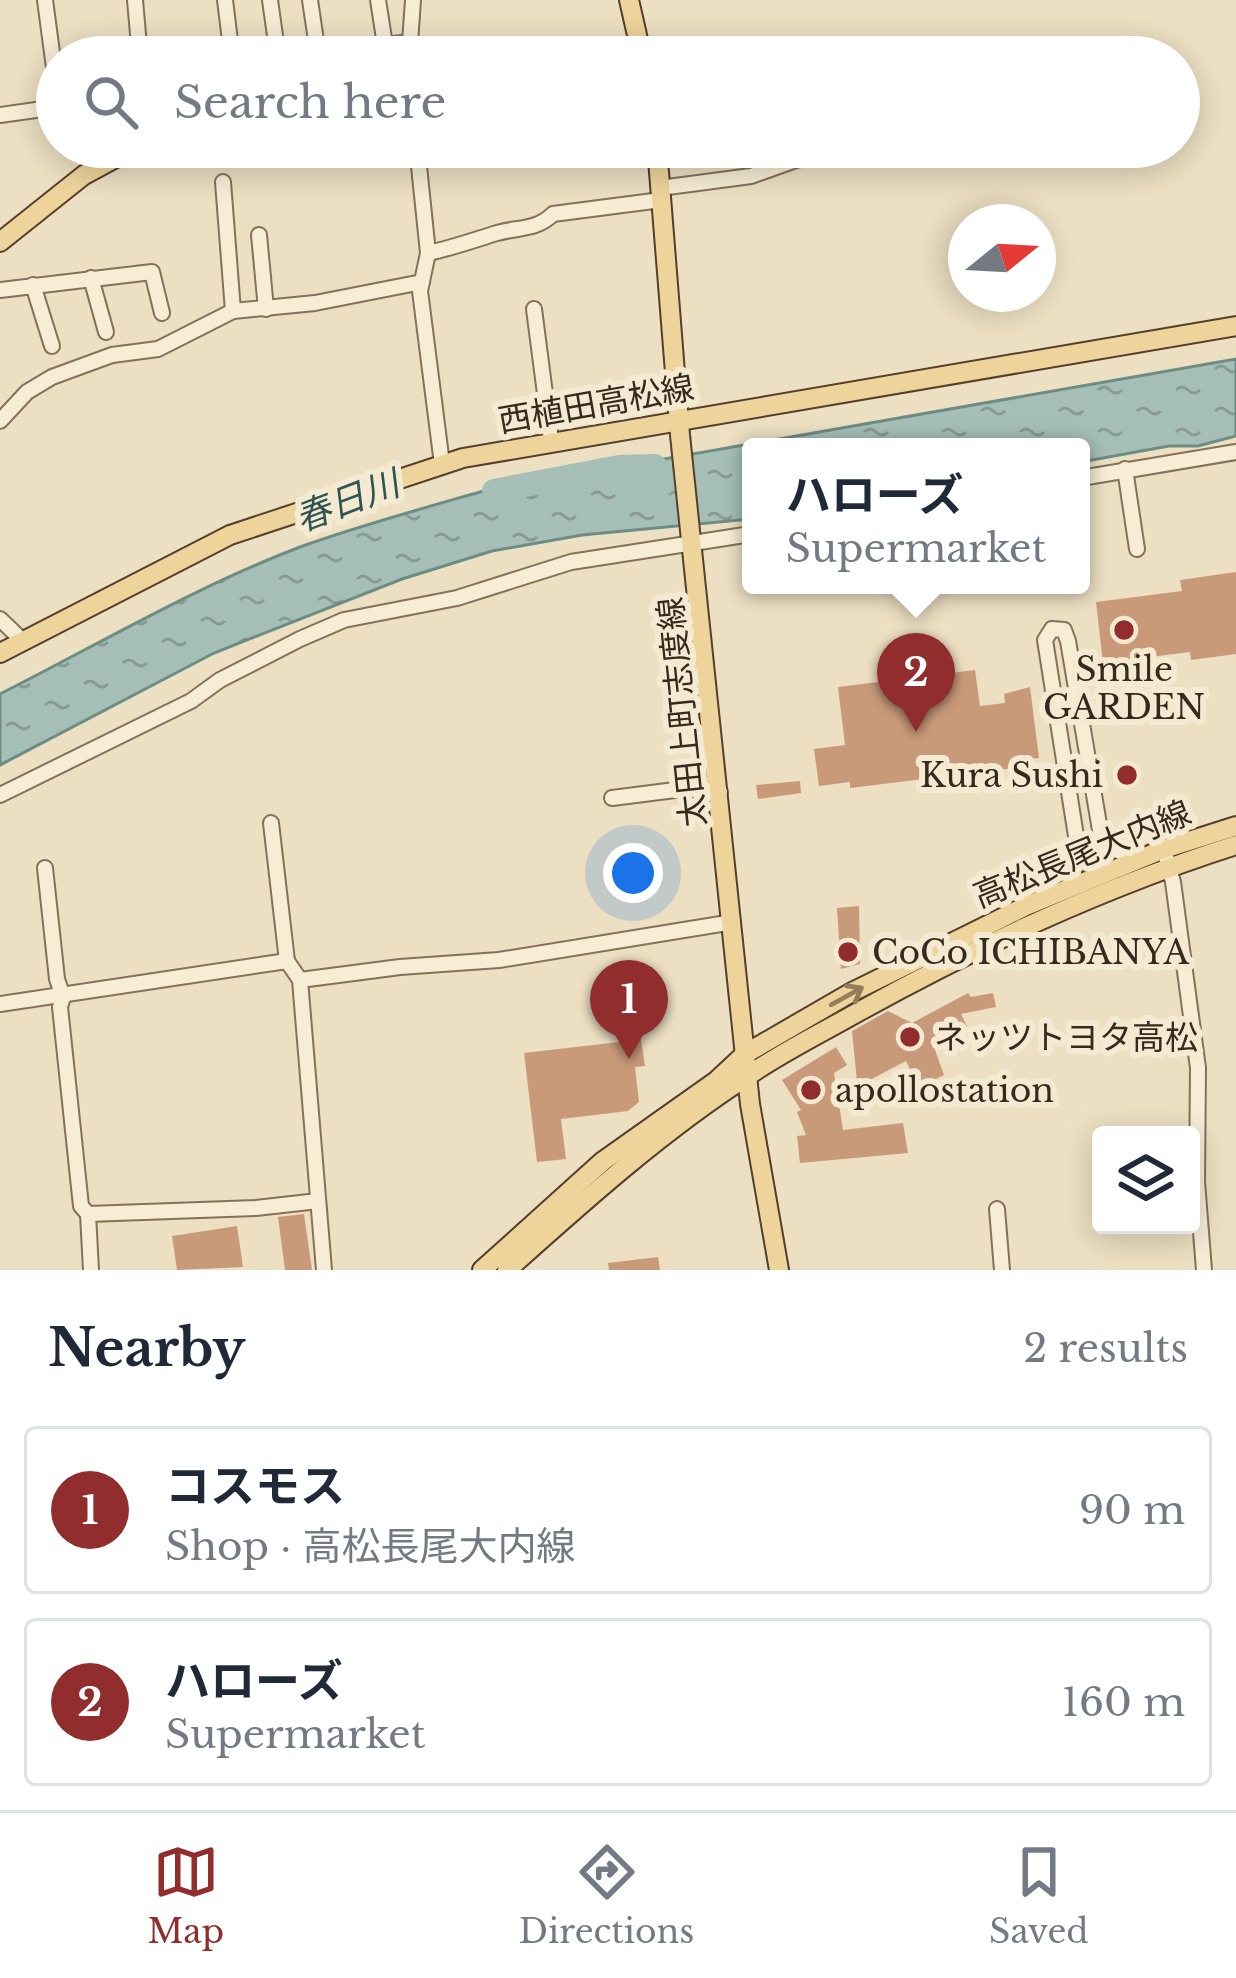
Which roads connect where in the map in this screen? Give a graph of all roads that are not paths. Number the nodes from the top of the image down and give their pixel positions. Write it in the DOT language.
graph roads {
  1 [pos="45,0"];
  2 [pos="134,0"];
  3 [pos="224,0"];
  4 [pos="270,0"];
  5 [pos="310,0"];
  6 [pos="378,0"];
  7 [pos="413,0"];
  8 [pos="629,0"];
  9 [pos="50,36"];
  10 [pos="138,36"];
  11 [pos="229,36"];
  12 [pos="275,36"];
  13 [pos="315,36"];
  14 [pos="384,36"];
  15 [pos="410,36"];
  16 [pos="634,36"];
  17 [pos="36,110"];
  18 [pos="0,115"];
  19 [pos="97,168"];
  20 [pos="419,168"];
  21 [pos="659,168"];
  22 [pos="774,168"];
  23 [pos="223,182"];
  24 [pos="661,194"];
  25 [pos="259,235"];
  26 [pos="0,242"];
  27 [pos="428,253"];
  28 [pos="150,255"];
  29 [pos="152,272"];
  30 [pos="91,278"];
  31 [pos="422,282"];
  32 [pos="33,285"];
  33 [pos="0,290"];
  34 [pos="266,309"];
  35 [pos="534,309"];
  36 [pos="233,311"];
  37 [pos="162,313"];
  38 [pos="1236,326"];
  39 [pos="106,332"];
  40 [pos="52,346"];
  41 [pos="0,422"];
  42 [pos="680,428"];
  43 [pos="551,440"];
  44 [pos="1236,452"];
  45 [pos="442,464"];
  46 [pos="1126,469"];
  47 [pos="1090,476"];
  48 [pos="742,535"];
  49 [pos="694,540"];
  50 [pos="1137,549"];
  51 [pos="0,619"];
  52 [pos="23,641"];
  53 [pos="0,653"];
  54 [pos="720,792"];
  55 [pos="0,795"];
  56 [pos="612,797"];
  57 [pos="271,823"];
  58 [pos="1236,826"];
  59 [pos="1236,845"];
  60 [pos="1166,857"];
  61 [pos="1136,860"];
  62 [pos="45,868"];
  63 [pos="1069,888"];
  64 [pos="733,922"];
  65 [pos="287,961"];
  66 [pos="300,980"];
  67 [pos="63,997"];
  68 [pos="0,1004"];
  69 [pos="746,1054"];
  70 [pos="748,1075"];
  71 [pos="319,1201"];
  72 [pos="997,1209"];
  73 [pos="88,1214"];
  74 [pos="91,1270"];
  75 [pos="324,1270"];
  76 [pos="482,1270"];
  77 [pos="507,1270"];
  78 [pos="779,1270"];
  79 [pos="1002,1270"];
  80 [pos="1204,1270"];
  1 -- 9 [label="street"];
  2 -- 10 [label="street"];
  3 -- 11 [label="street"];
  4 -- 12 [label="street"];
  5 -- 13 [label="street"];
  6 -- 14 [label="street"];
  7 -- 15 [label="street"];
  8 -- 16 [label="main road"];
  17 -- 18 [label="street"];
  19 -- 26 [label="main road"];
  20 -- 27 [label="street"];
  21 -- 24 [label="main road, 太田上町志度線"];
  22 -- 24 [label="street"];
  23 -- 36 [label="street"];
  24 -- 27 [label="street"];
  24 -- 42 [label="main road, 太田上町志度線"];
  25 -- 34 [label="street"];
  27 -- 31 [label="street"];
  28 -- 29 [label="street"];
  29 -- 30 [label="street"];
  29 -- 37 [label="street"];
  30 -- 32 [label="street"];
  30 -- 39 [label="street"];
  31 -- 34 [label="street"];
  31 -- 45 [label="street"];
  32 -- 33 [label="street"];
  32 -- 40 [label="street"];
  34 -- 36 [label="street"];
  35 -- 43 [label="street"];
  36 -- 41 [label="street"];
  38 -- 42 [label="main road, 西植田高松線"];
  42 -- 43 [label="main road, 西植田高松線"];
  42 -- 49 [label="main road, 太田上町志度線"];
  43 -- 45 [label="main road, 西植田高松線"];
  44 -- 46 [label="street"];
  45 -- 52 [label="main road, 西植田高松線"];
  46 -- 47 [label="street"];
  46 -- 50 [label="street"];
  48 -- 49 [label="street"];
  49 -- 54 [label="main road, 太田上町志度線"];
  49 -- 55 [label="street"];
  51 -- 52 [label="street"];
  52 -- 53 [label="main road, 西植田高松線"];
  54 -- 56 [label="street"];
  54 -- 64 [label="main road, 太田上町志度線"];
  57 -- 65 [label="street"];
  58 -- 60 [label="main road, 高松長尾大内線"];
  59 -- 60 [label="main road, 高松長尾大内線"];
  60 -- 61 [label="main road, 高松長尾大内線"];
  60 -- 70 [label="main road, 高松長尾大内線"];
  60 -- 80 [label="street"];
  61 -- 63 [label="main road, 高松長尾大内線"];
  61 -- 63 [label="street"];
  62 -- 67 [label="street"];
  69 -- 63 [label="main road, 高松長尾大内線, one-way"];
  64 -- 66 [label="street"];
  64 -- 69 [label="main road, 太田上町志度線"];
  65 -- 66 [label="street"];
  65 -- 67 [label="street"];
  66 -- 71 [label="street"];
  67 -- 68 [label="street"];
  67 -- 73 [label="street"];
  69 -- 70 [label="main road, 太田上町志度線"];
  69 -- 76 [label="main road, 高松長尾大内線"];
  70 -- 77 [label="main road, 高松長尾大内線"];
  70 -- 78 [label="main road, 太田上町志度線"];
  71 -- 73 [label="street"];
  71 -- 75 [label="street"];
  72 -- 79 [label="street"];
  73 -- 74 [label="street"];
}
